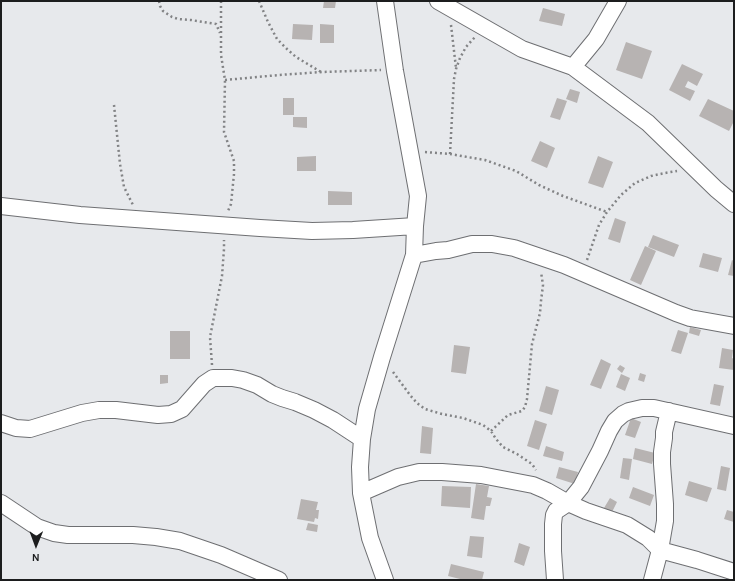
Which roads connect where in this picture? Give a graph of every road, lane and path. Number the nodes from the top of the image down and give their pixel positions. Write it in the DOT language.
graph roads {
  1 [pos="159,1"];
  2 [pos="221,1"];
  3 [pos="259,1"];
  4 [pos="385,1"];
  5 [pos="618,1"];
  6 [pos="442,3"];
  7 [pos="485,28"];
  8 [pos="220,33"];
  9 [pos="573,67"];
  10 [pos="456,69"];
  11 [pos="395,71"];
  12 [pos="322,72"];
  13 [pos="225,80"];
  14 [pos="114,105"];
  15 [pos="410,151"];
  16 [pos="450,154"];
  17 [pos="695,169"];
  18 [pos="734,204"];
  19 [pos="1,206"];
  20 [pos="607,212"];
  21 [pos="138,218"];
  22 [pos="224,225"];
  23 [pos="414,226"];
  24 [pos="414,256"];
  25 [pos="536,256"];
  26 [pos="582,274"];
  27 [pos="734,326"];
  28 [pos="382,357"];
  29 [pos="213,378"];
  30 [pos="669,411"];
  31 [pos="1,423"];
  32 [pos="734,426"];
  33 [pos="491,431"];
  34 [pos="362,439"];
  35 [pos="547,491"];
  36 [pos="361,493"];
  37 [pos="1,503"];
  38 [pos="562,507"];
  39 [pos="660,550"];
  40 [pos="734,572"];
  41 [pos="279,580"];
  42 [pos="386,580"];
  43 [pos="555,580"];
  44 [pos="652,580"];
  1 -- 8 [label="path"];
  2 -- 8 [label="path"];
  3 -- 12 [label="path"];
  4 -- 11 [label="street"];
  5 -- 9 [label="street"];
  6 -- 7 [label="street"];
  6 -- 10 [label="path"];
  7 -- 9 [label="street"];
  7 -- 10 [label="path"];
  8 -- 13 [label="path"];
  9 -- 17 [label="street"];
  10 -- 16 [label="path"];
  11 -- 12 [label="path"];
  11 -- 15 [label="street"];
  12 -- 13 [label="path"];
  13 -- 22 [label="path"];
  14 -- 21 [label="path"];
  15 -- 16 [label="path"];
  15 -- 23 [label="street"];
  16 -- 20 [label="path"];
  17 -- 18 [label="street"];
  17 -- 20 [label="path"];
  19 -- 21 [label="street"];
  20 -- 26 [label="path"];
  21 -- 22 [label="street"];
  22 -- 23 [label="street"];
  22 -- 29 [label="path"];
  23 -- 24 [label="street"];
  24 -- 25 [label="street"];
  24 -- 28 [label="street"];
  25 -- 26 [label="street"];
  25 -- 33 [label="path"];
  26 -- 27 [label="street"];
  28 -- 33 [label="path"];
  28 -- 34 [label="street"];
  29 -- 31 [label="street"];
  29 -- 34 [label="street"];
  30 -- 32 [label="street"];
  30 -- 38 [label="street"];
  30 -- 39 [label="street"];
  33 -- 35 [label="path"];
  34 -- 36 [label="street"];
  35 -- 36 [label="street"];
  35 -- 38 [label="street"];
  36 -- 42 [label="street"];
  37 -- 41 [label="street"];
  38 -- 39 [label="street"];
  38 -- 43 [label="street"];
  39 -- 40 [label="street"];
  39 -- 44 [label="street"];
}
